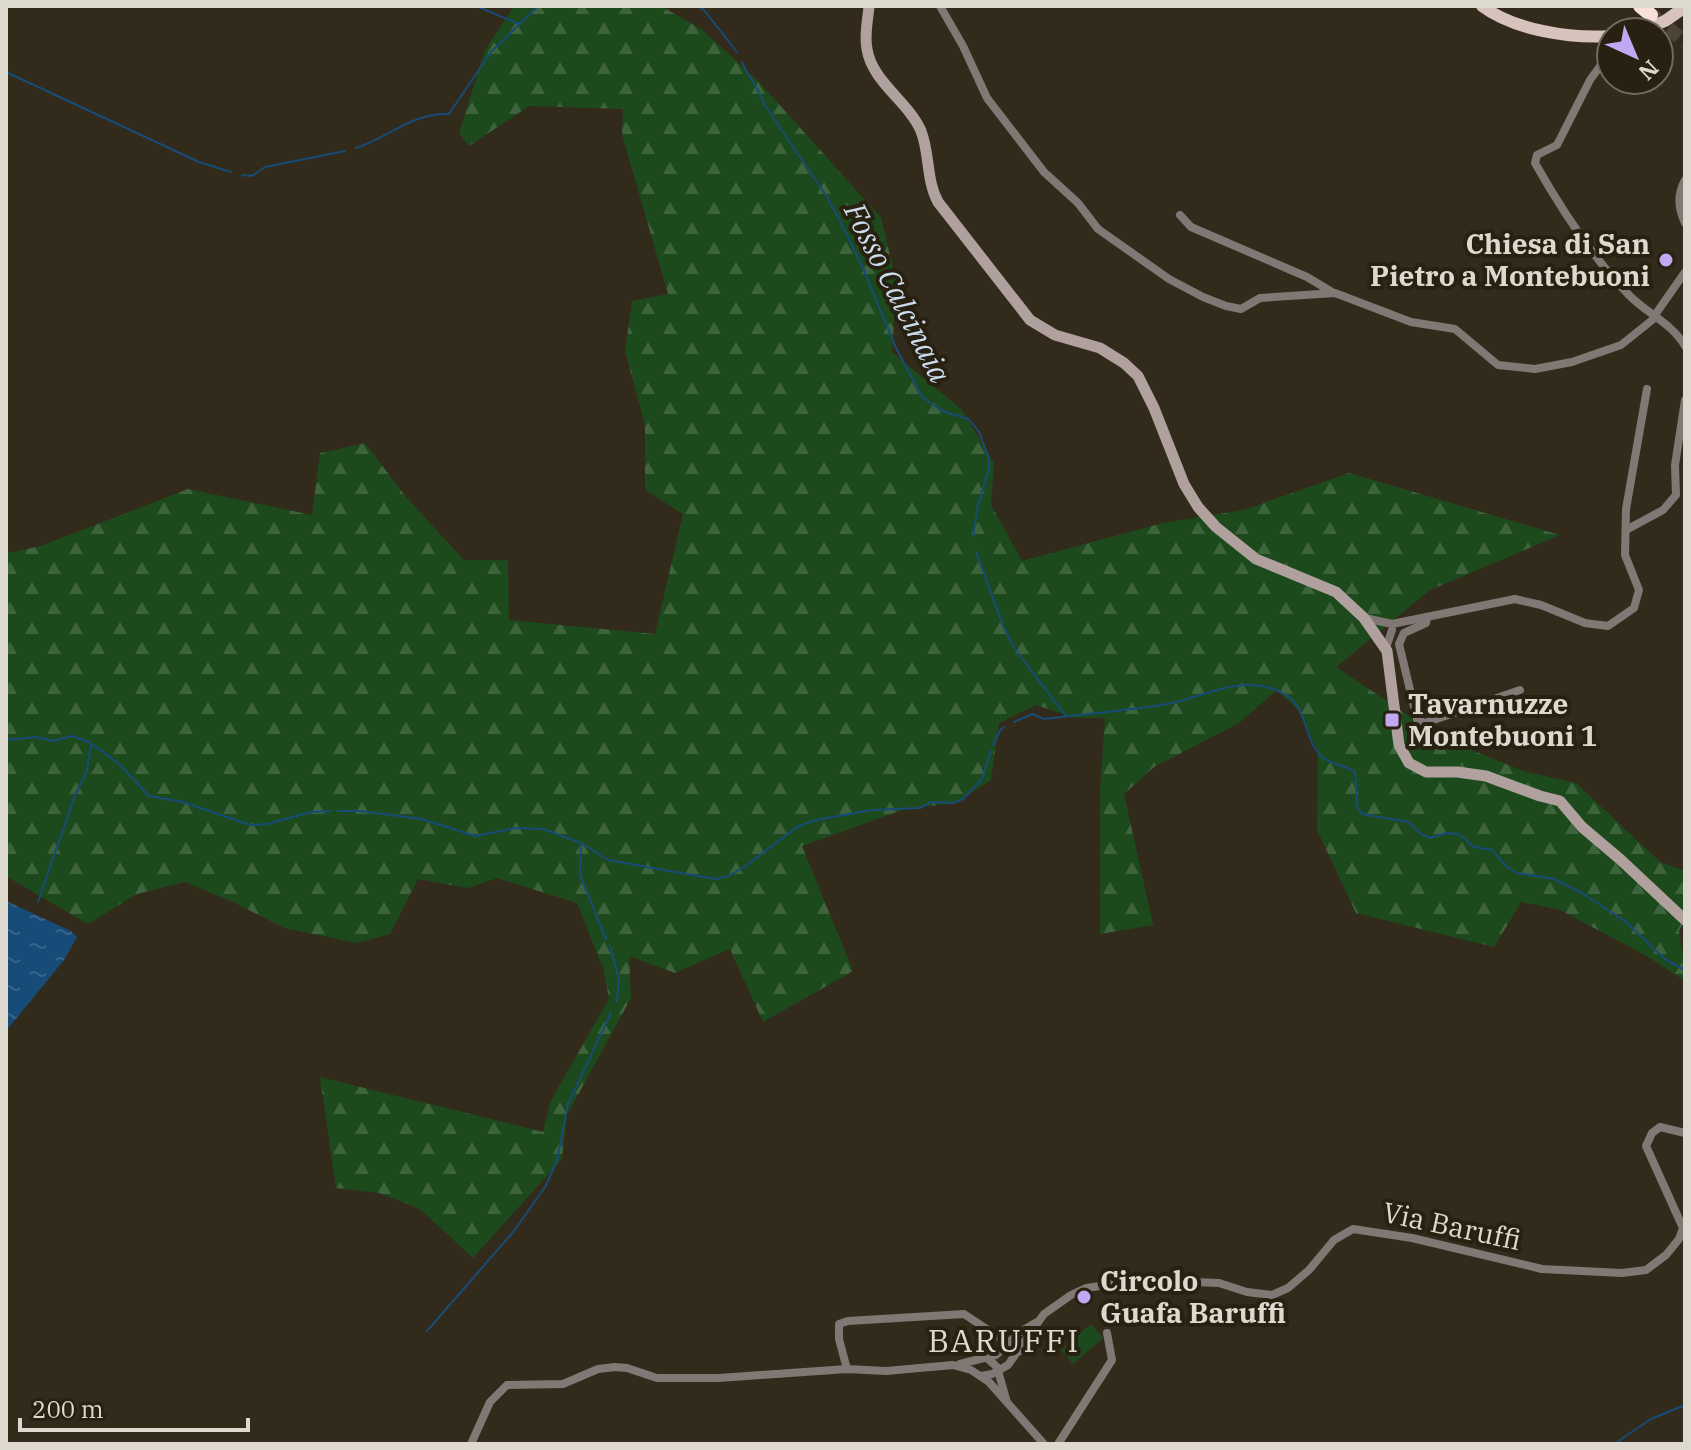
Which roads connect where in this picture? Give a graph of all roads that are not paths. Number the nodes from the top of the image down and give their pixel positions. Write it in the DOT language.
graph roads {
  1 [pos="869,6"];
  2 [pos="940,6"];
  3 [pos="1482,6"];
  4 [pos="1595,36"];
  5 [pos="1595,73"];
  6 [pos="1685,180"];
  7 [pos="1180,215"];
  8 [pos="1685,223"];
  9 [pos="1685,272"];
  10 [pos="1335,293"];
  11 [pos="1655,316"];
  12 [pos="1685,346"];
  13 [pos="1647,389"];
  14 [pos="1685,400"];
  15 [pos="1626,530"];
  16 [pos="1427,617"];
  17 [pos="1364,618"];
  18 [pos="1394,626"];
  19 [pos="1378,635"];
  20 [pos="1386,648"];
  21 [pos="1407,687"];
  22 [pos="1520,690"];
  23 [pos="1393,691"];
  24 [pos="1685,920"];
  25 [pos="1685,1133"];
  26 [pos="1040,1319"];
  27 [pos="1107,1333"];
  28 [pos="1010,1344"];
  29 [pos="1020,1351"];
  30 [pos="987,1358"];
  31 [pos="953,1365"];
  32 [pos="847,1369"];
  33 [pos="999,1371"];
  34 [pos="981,1376"];
  35 [pos="1006,1400"];
  36 [pos="471,1444"];
  37 [pos="1044,1444"];
  38 [pos="1058,1444"];
  1 -- 17 [label="main road"];
  2 -- 10 [label="street"];
  3 -- 4 [label="main road"];
  5 -- 11 [label="street"];
  6 -- 8 [label="street"];
  7 -- 10 [label="street"];
  9 -- 11 [label="street"];
  10 -- 11 [label="street"];
  11 -- 12 [label="street"];
  13 -- 15 [label="street"];
  14 -- 15 [label="street"];
  15 -- 16 [label="street"];
  16 -- 18 [label="street"];
  16 -- 21 [label="street"];
  17 -- 18 [label="street"];
  17 -- 19 [label="main road"];
  18 -- 19 [label="street"];
  18 -- 20 [label="street"];
  19 -- 20 [label="main road"];
  20 -- 23 [label="main road"];
  21 -- 22 [label="street"];
  21 -- 23 [label="street"];
  23 -- 24 [label="main road"];
  25 -- 26 [label="street, Via Baruffi"];
  26 -- 28 [label="street, Via Baruffi"];
  26 -- 29 [label="street, Via Baruffi"];
  27 -- 38 [label="street"];
  28 -- 29 [label="street"];
  28 -- 30 [label="street, Via Baruffi"];
  28 -- 32 [label="street"];
  29 -- 33 [label="street, Via Baruffi"];
  30 -- 31 [label="street, Via Baruffi"];
  30 -- 33 [label="street"];
  30 -- 34 [label="street"];
  31 -- 32 [label="street, Via Baruffi"];
  31 -- 34 [label="street"];
  32 -- 36 [label="street, Via Baruffi"];
  33 -- 34 [label="street, Via Baruffi"];
  33 -- 35 [label="street"];
  34 -- 35 [label="street"];
  35 -- 37 [label="street"];
}
